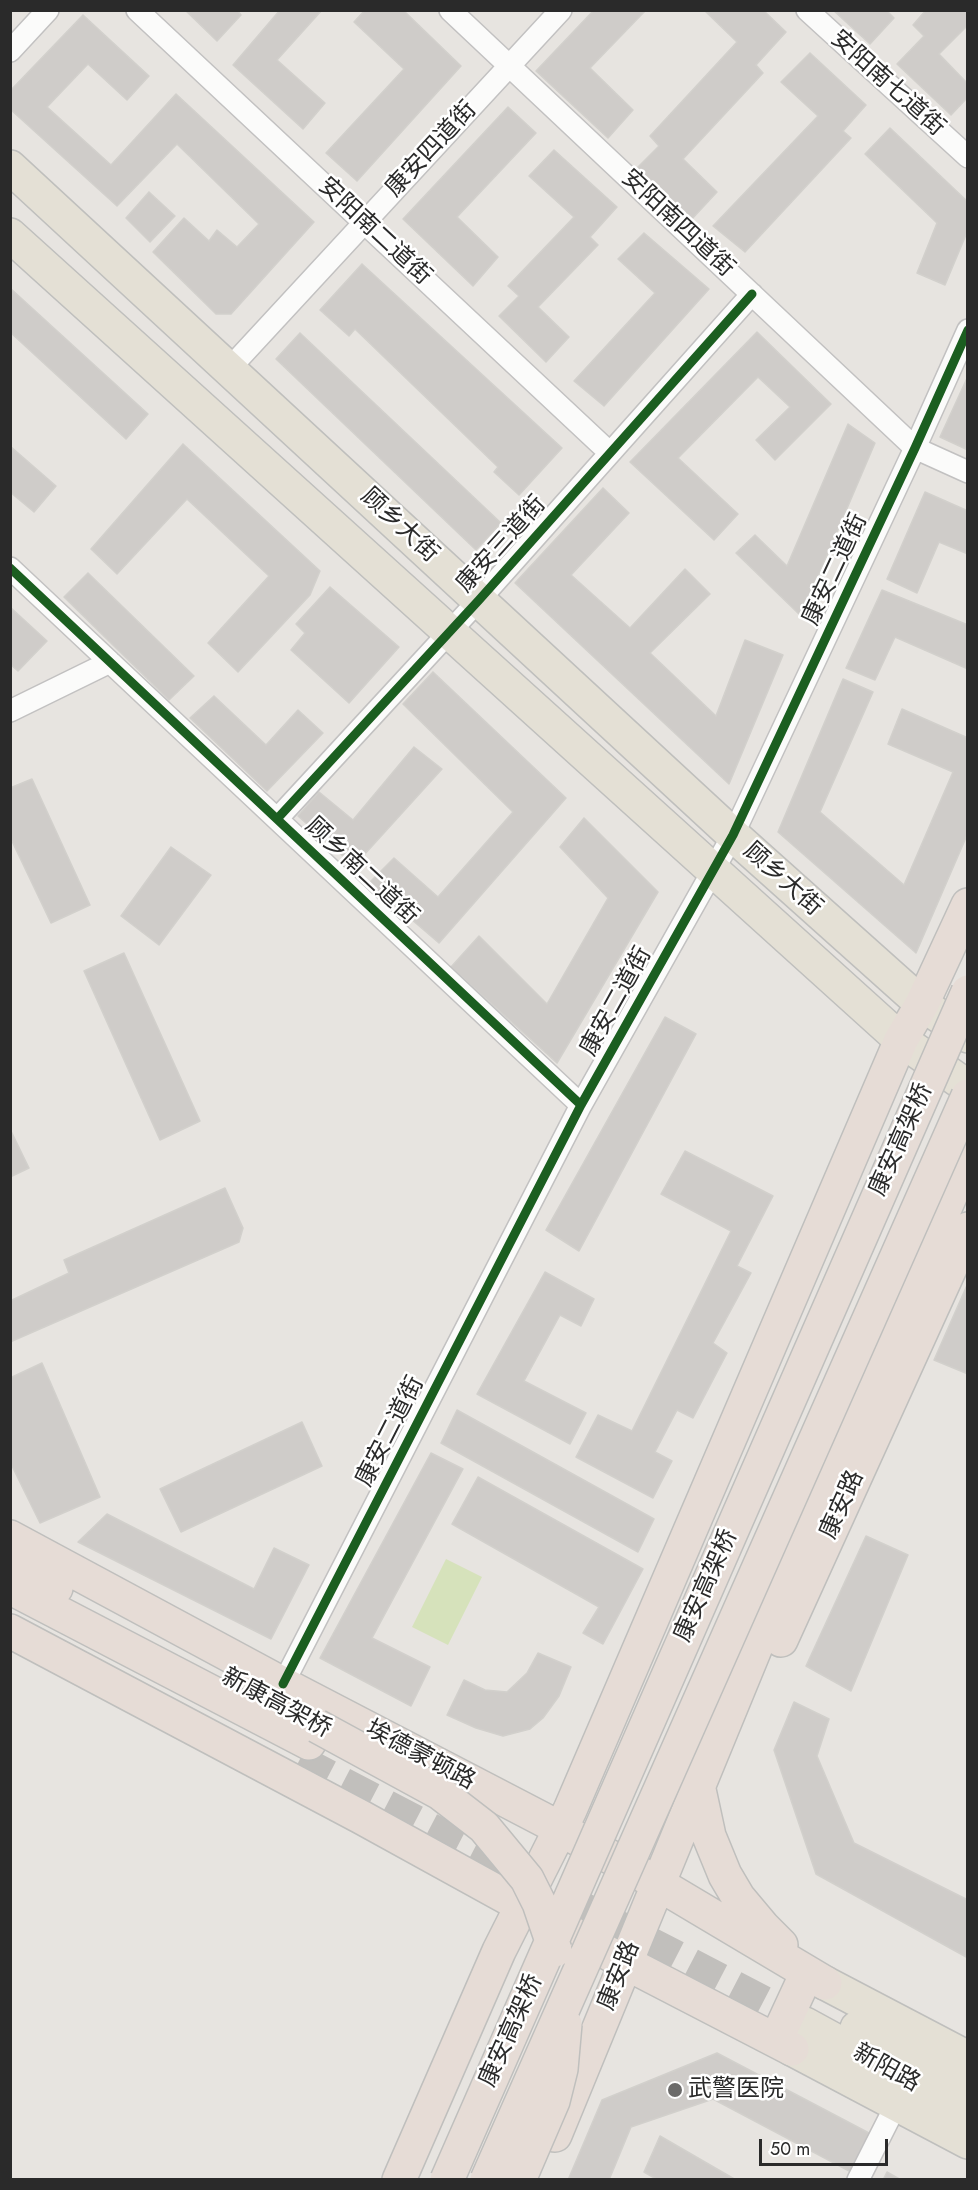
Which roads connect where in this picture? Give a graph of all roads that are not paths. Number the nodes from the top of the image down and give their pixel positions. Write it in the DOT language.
graph roads {
  1 [pos="48,10"];
  2 [pos="137,10"];
  3 [pos="450,10"];
  4 [pos="561,10"];
  5 [pos="807,10"];
  6 [pos="10,51"];
  7 [pos="509,66"];
  8 [pos="968,157"];
  9 [pos="10,167"];
  10 [pos="364,223"];
  11 [pos="10,235"];
  12 [pos="752,294"];
  13 [pos="968,330"];
  14 [pos="229,369"];
  15 [pos="915,447"];
  16 [pos="610,453"];
  17 [pos="968,472"];
  18 [pos="10,568"];
  19 [pos="479,600"];
  20 [pos="450,632"];
  21 [pos="110,662"];
  22 [pos="10,711"];
  23 [pos="277,819"];
  24 [pos="733,835"];
  25 [pos="713,871"];
  26 [pos="968,905"];
  27 [pos="968,976"];
  28 [pos="968,992"];
  29 [pos="921,1004"];
  30 [pos="968,1036"];
  31 [pos="901,1040"];
  32 [pos="968,1087"];
  33 [pos="968,1096"];
  34 [pos="581,1105"];
  35 [pos="968,1155"];
  36 [pos="968,1229"];
  37 [pos="10,1537"];
  38 [pos="10,1563"];
  39 [pos="10,1588"];
  40 [pos="10,1609"];
  41 [pos="10,1631"];
  42 [pos="283,1684"];
  43 [pos="700,1779"];
  44 [pos="570,1810"];
  45 [pos="657,1883"];
  46 [pos="520,1910"];
  47 [pos="626,1962"];
  48 [pos="805,2008"];
  49 [pos="968,2058"];
  50 [pos="968,2084"];
  51 [pos="896,2105"];
  52 [pos="968,2113"];
  53 [pos="968,2142"];
  54 [pos="399,2180"];
  55 [pos="418,2180"];
  56 [pos="447,2180"];
  57 [pos="487,2180"];
  58 [pos="519,2180"];
  59 [pos="536,2180"];
  60 [pos="858,2180"];
  1 -- 6 [label="street"];
  2 -- 10 [label="street, 安阳南二道街"];
  3 -- 7 [label="street, 安阳南四道街"];
  4 -- 7 [label="street, 康安四道街"];
  5 -- 8 [label="street, 安阳南七道街"];
  7 -- 10 [label="street, 康安四道街"];
  7 -- 12 [label="street, 安阳南四道街"];
  9 -- 14 [label="main road, 顾乡大街"];
  10 -- 14 [label="street, 康安四道街"];
  10 -- 16 [label="street, 安阳南二道街"];
  11 -- 20 [label="main road, 顾乡大街"];
  12 -- 15 [label="street, 安阳南四道街"];
  12 -- 16 [label="street, 康安三道街"];
  13 -- 15 [label="street, 康安二道街"];
  14 -- 19 [label="main road, 顾乡大街"];
  15 -- 17 [label="street, 安阳南四道街"];
  15 -- 24 [label="street, 康安二道街"];
  16 -- 19 [label="street, 康安三道街"];
  18 -- 21 [label="street, 顾乡南二道街"];
  19 -- 20 [label="street, 康安三道街"];
  19 -- 24 [label="main road, 顾乡大街"];
  20 -- 23 [label="street, 康安三道街"];
  20 -- 25 [label="main road, 顾乡大街"];
  21 -- 22 [label="street"];
  21 -- 23 [label="street, 顾乡南二道街"];
  23 -- 34 [label="street, 顾乡南二道街"];
  24 -- 25 [label="street, 康安二道街"];
  24 -- 29 [label="main road, 顾乡大街"];
  25 -- 31 [label="main road, 顾乡大街"];
  25 -- 34 [label="street, 康安二道街"];
  26 -- 29 [label="highway"];
  27 -- 44 [label="highway"];
  28 -- 56 [label="highway, 康安高架桥, bridge"];
  29 -- 30 [label="main road, 顾乡大街"];
  29 -- 31 [label="highway"];
  31 -- 32 [label="main road, 顾乡大街"];
  31 -- 44 [label="highway"];
  33 -- 57 [label="highway, 康安高架桥, bridge"];
  34 -- 42 [label="street, 康安二道街"];
  35 -- 43 [label="highway, 康安路"];
  36 -- 43 [label="highway, 康安路"];
  37 -- 42 [label="highway, 埃德蒙顿路"];
  38 -- 58 [label="highway, 新康高架桥, bridge"];
  39 -- 40 [label="highway"];
  41 -- 47 [label="highway"];
  42 -- 45 [label="highway, 埃德蒙顿路"];
  43 -- 45 [label="highway, 康安路"];
  43 -- 48 [label="highway"];
  44 -- 46 [label="highway"];
  45 -- 47 [label="highway, 康安路"];
  45 -- 48 [label="highway, 埃德蒙顿路"];
  46 -- 54 [label="highway"];
  46 -- 55 [label="highway"];
  47 -- 48 [label="highway"];
  47 -- 59 [label="highway, 康安路"];
  48 -- 49 [label="main road"];
  48 -- 50 [label="main road, 新阳路"];
  48 -- 51 [label="main road"];
  48 -- 52 [label="main road, 新阳路"];
  51 -- 53 [label="main road"];
  51 -- 60 [label="street"];
}
